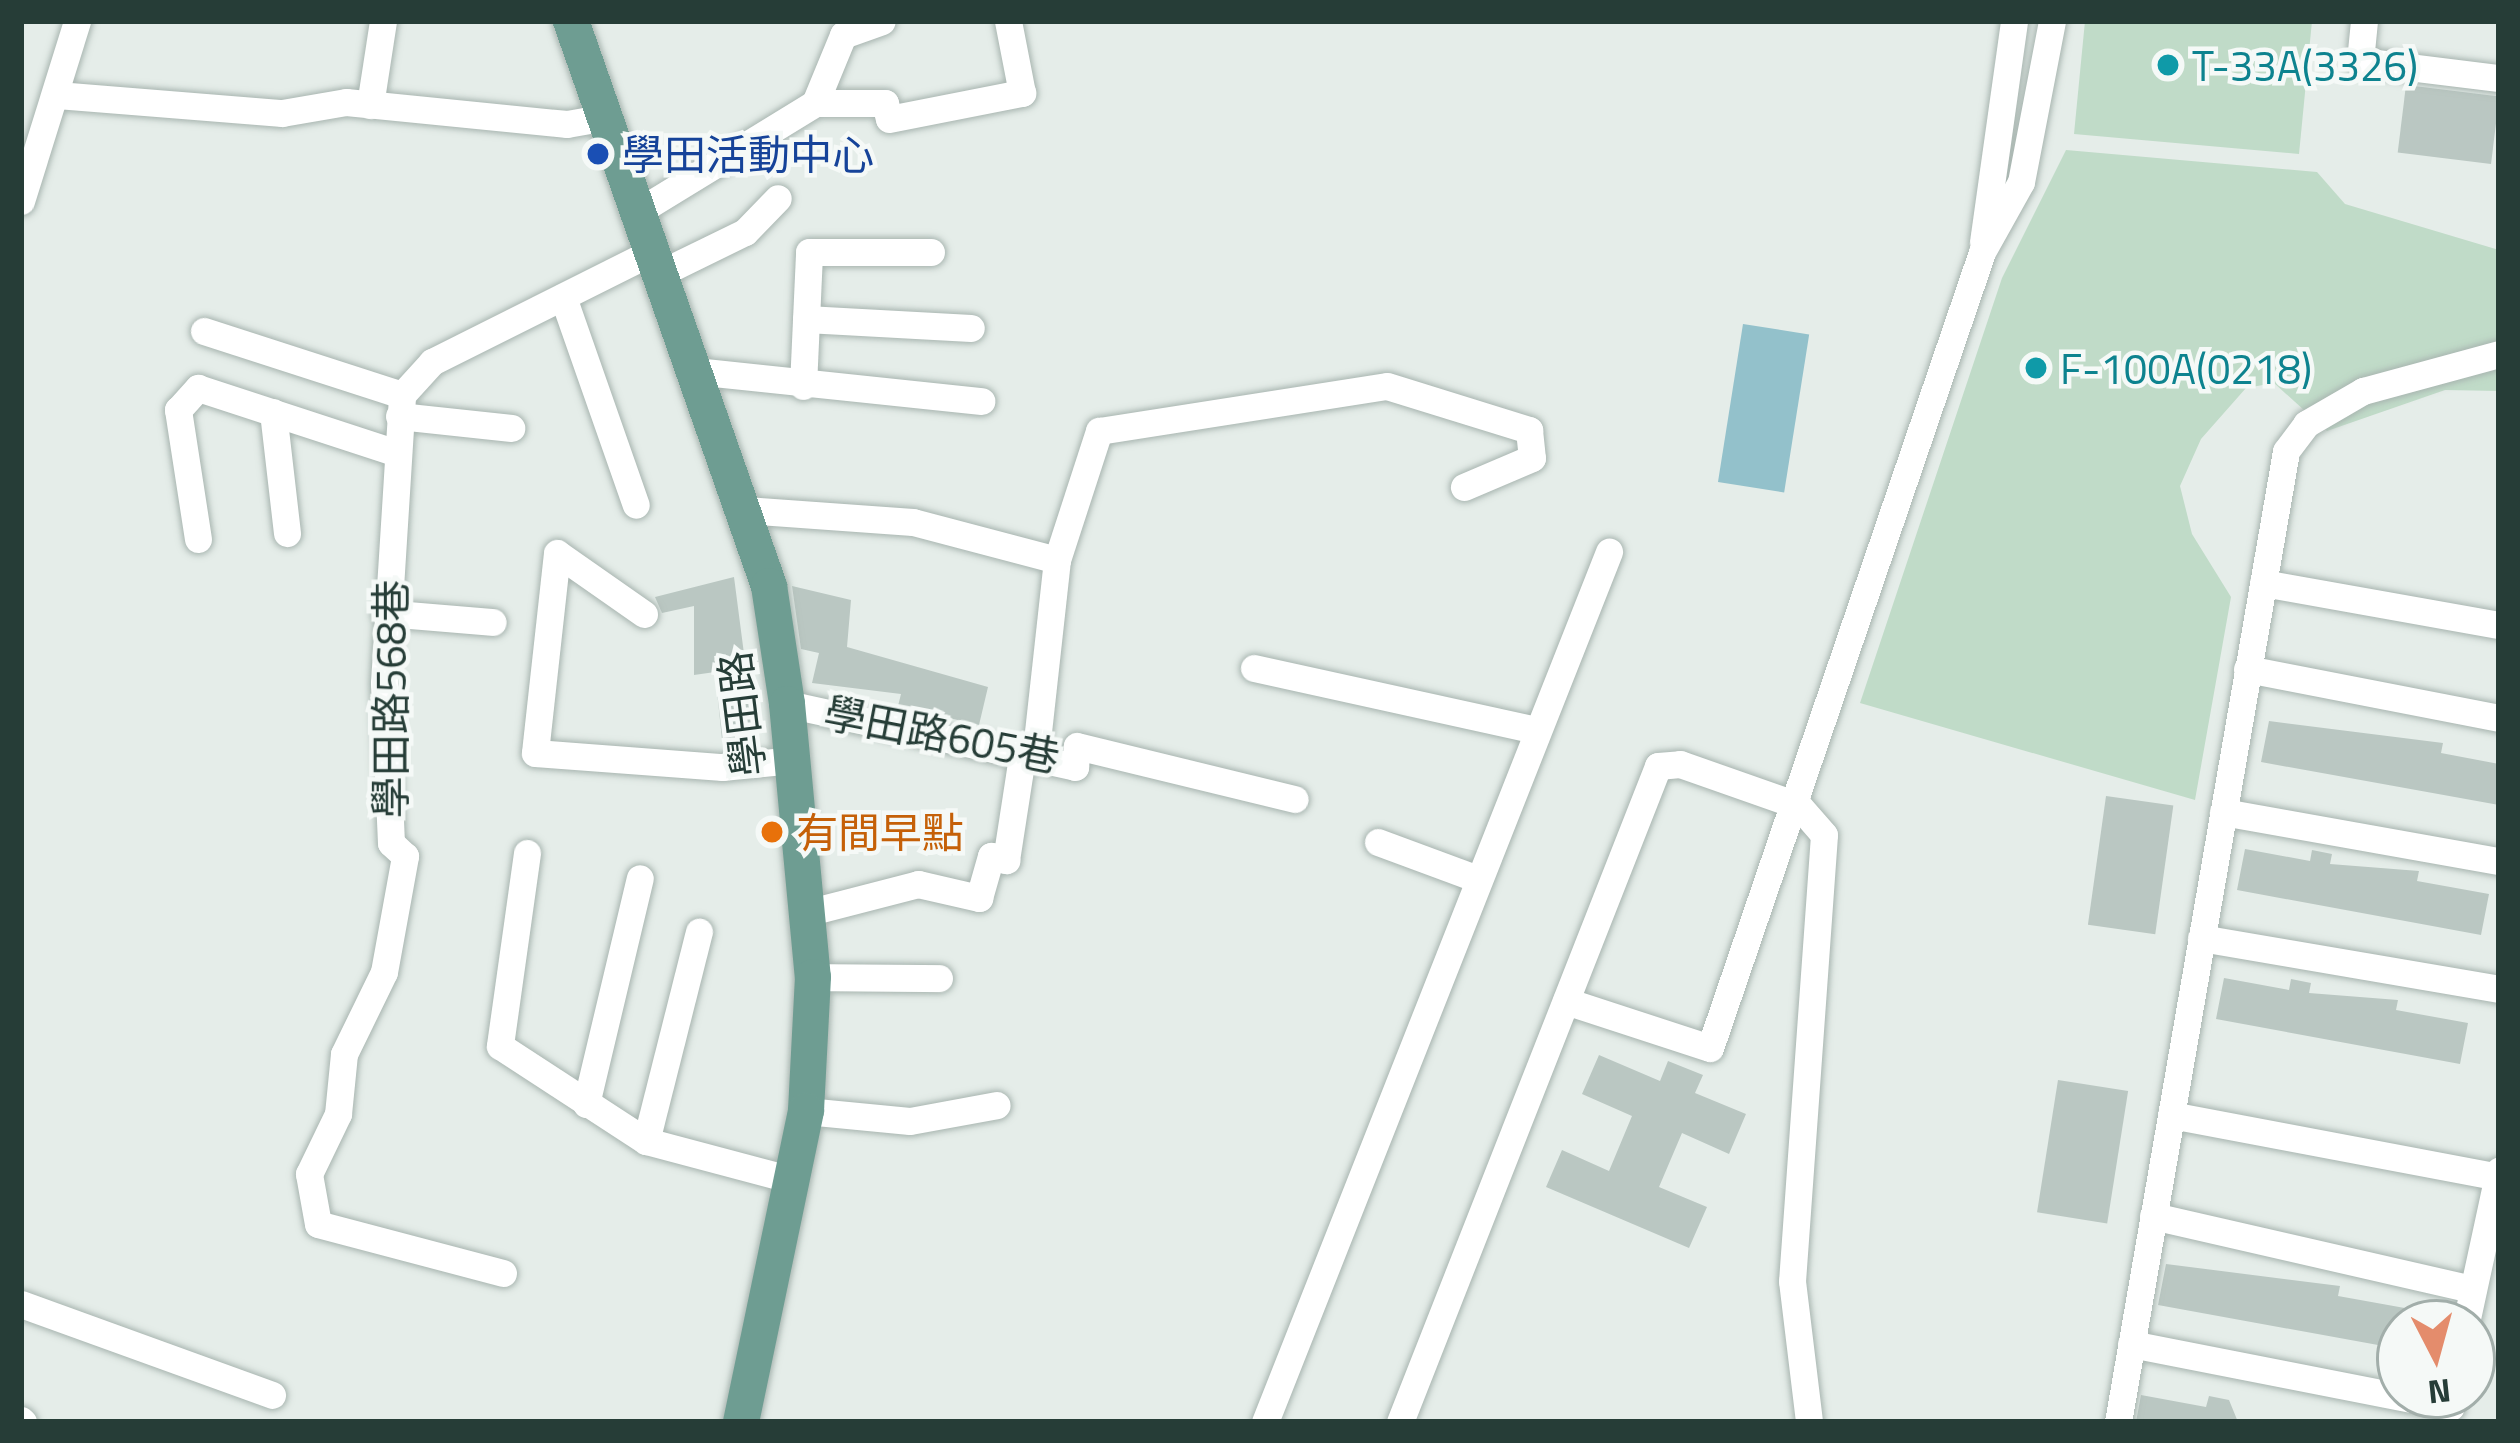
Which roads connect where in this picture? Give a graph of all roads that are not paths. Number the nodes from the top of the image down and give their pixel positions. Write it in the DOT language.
graph roads {
  1 [pos="77,21"];
  2 [pos="382,21"];
  3 [pos="571,21"];
  4 [pos="882,21"];
  5 [pos="1008,21"];
  6 [pos="2014,21"];
  7 [pos="2052,21"];
  8 [pos="2364,21"];
  9 [pos="2499,78"];
  10 [pos="57,95"];
  11 [pos="815,103"];
  12 [pos="370,105"];
  13 [pos="605,117"];
  14 [pos="778,198"];
  15 [pos="21,201"];
  16 [pos="639,212"];
  17 [pos="931,252"];
  18 [pos="1982,253"];
  19 [pos="657,262"];
  20 [pos="563,297"];
  21 [pos="806,319"];
  22 [pos="971,328"];
  23 [pos="205,331"];
  24 [pos="2499,354"];
  25 [pos="695,371"];
  26 [pos="803,386"];
  27 [pos="981,401"];
  28 [pos="401,406"];
  29 [pos="273,412"];
  30 [pos="511,428"];
  31 [pos="394,452"];
  32 [pos="1464,487"];
  33 [pos="636,505"];
  34 [pos="745,509"];
  35 [pos="287,533"];
  36 [pos="198,539"];
  37 [pos="1609,553"];
  38 [pos="1057,560"];
  39 [pos="2263,584"];
  40 [pos="385,613"];
  41 [pos="644,614"];
  42 [pos="494,622"];
  43 [pos="2499,625"];
  44 [pos="1254,668"];
  45 [pos="2248,669"];
  46 [pos="788,704"];
  47 [pos="2499,718"];
  48 [pos="1535,730"];
  49 [pos="1028,758"];
  50 [pos="793,760"];
  51 [pos="1295,799"];
  52 [pos="1799,806"];
  53 [pos="2223,812"];
  54 [pos="1378,842"];
  55 [pos="527,853"];
  56 [pos="2499,861"];
  57 [pos="640,878"];
  58 [pos="1478,879"];
  59 [pos="809,911"];
  60 [pos="699,932"];
  61 [pos="2201,938"];
  62 [pos="812,977"];
  63 [pos="939,978"];
  64 [pos="2499,988"];
  65 [pos="1566,1001"];
  66 [pos="586,1104"];
  67 [pos="997,1105"];
  68 [pos="806,1111"];
  69 [pos="2171,1115"];
  70 [pos="646,1141"];
  71 [pos="2499,1175"];
  72 [pos="793,1180"];
  73 [pos="2153,1216"];
  74 [pos="503,1273"];
  75 [pos="2473,1288"];
  76 [pos="2471,1299"];
  77 [pos="21,1304"];
  78 [pos="2131,1344"];
  79 [pos="2376,1393"];
  80 [pos="272,1395"];
  81 [pos="741,1422"];
  82 [pos="1265,1422"];
  83 [pos="1400,1422"];
  84 [pos="1809,1422"];
  85 [pos="2118,1422"];
  1 -- 10 [label="street"];
  2 -- 12 [label="street"];
  3 -- 13 [label="main road, 學田路"];
  4 -- 11 [label="street"];
  5 -- 11 [label="street"];
  6 -- 18 [label="street"];
  7 -- 18 [label="street"];
  8 -- 9 [label="street"];
  10 -- 12 [label="street"];
  10 -- 15 [label="street"];
  11 -- 16 [label="street"];
  12 -- 13 [label="street"];
  13 -- 16 [label="main road, 學田路"];
  14 -- 19 [label="street"];
  16 -- 19 [label="main road, 學田路"];
  17 -- 21 [label="street"];
  18 -- 52 [label="street"];
  19 -- 20 [label="street"];
  19 -- 25 [label="main road, 學田路"];
  20 -- 28 [label="street"];
  20 -- 33 [label="street"];
  21 -- 22 [label="street"];
  21 -- 26 [label="street"];
  23 -- 28 [label="street"];
  24 -- 39 [label="street"];
  25 -- 26 [label="street"];
  25 -- 34 [label="main road, 學田路"];
  26 -- 27 [label="street"];
  28 -- 30 [label="street"];
  28 -- 31 [label="street, 學田路568巷"];
  29 -- 31 [label="street"];
  29 -- 35 [label="street"];
  29 -- 36 [label="street"];
  31 -- 40 [label="street, 學田路568巷"];
  32 -- 38 [label="street"];
  34 -- 38 [label="street"];
  34 -- 46 [label="main road, 學田路"];
  37 -- 48 [label="street"];
  38 -- 49 [label="street"];
  39 -- 43 [label="street"];
  39 -- 45 [label="street"];
  40 -- 42 [label="street"];
  40 -- 74 [label="street, 學田路568巷"];
  41 -- 50 [label="street"];
  44 -- 48 [label="street"];
  45 -- 47 [label="street"];
  45 -- 53 [label="street"];
  46 -- 49 [label="street, 學田路605巷"];
  46 -- 50 [label="main road, 學田路"];
  48 -- 58 [label="street"];
  49 -- 51 [label="street, 學田路605巷"];
  49 -- 59 [label="street"];
  50 -- 59 [label="main road, 學田路"];
  52 -- 65 [label="street"];
  52 -- 65 [label="street"];
  52 -- 84 [label="street"];
  53 -- 56 [label="street"];
  53 -- 61 [label="street"];
  54 -- 58 [label="street"];
  55 -- 66 [label="street"];
  57 -- 66 [label="street"];
  58 -- 82 [label="street"];
  59 -- 62 [label="main road, 學田路"];
  60 -- 70 [label="street"];
  61 -- 64 [label="street"];
  61 -- 69 [label="street"];
  62 -- 63 [label="street"];
  62 -- 68 [label="main road, 學田路"];
  65 -- 83 [label="street"];
  66 -- 70 [label="street"];
  67 -- 68 [label="street"];
  68 -- 72 [label="main road, 學田路"];
  69 -- 71 [label="street"];
  69 -- 73 [label="street"];
  70 -- 72 [label="street"];
  71 -- 75 [label="street"];
  72 -- 81 [label="main road, 學田路"];
  73 -- 75 [label="street"];
  73 -- 78 [label="street"];
  75 -- 76 [label="street"];
  77 -- 80 [label="street"];
  78 -- 79 [label="street"];
  78 -- 85 [label="street"];
}
